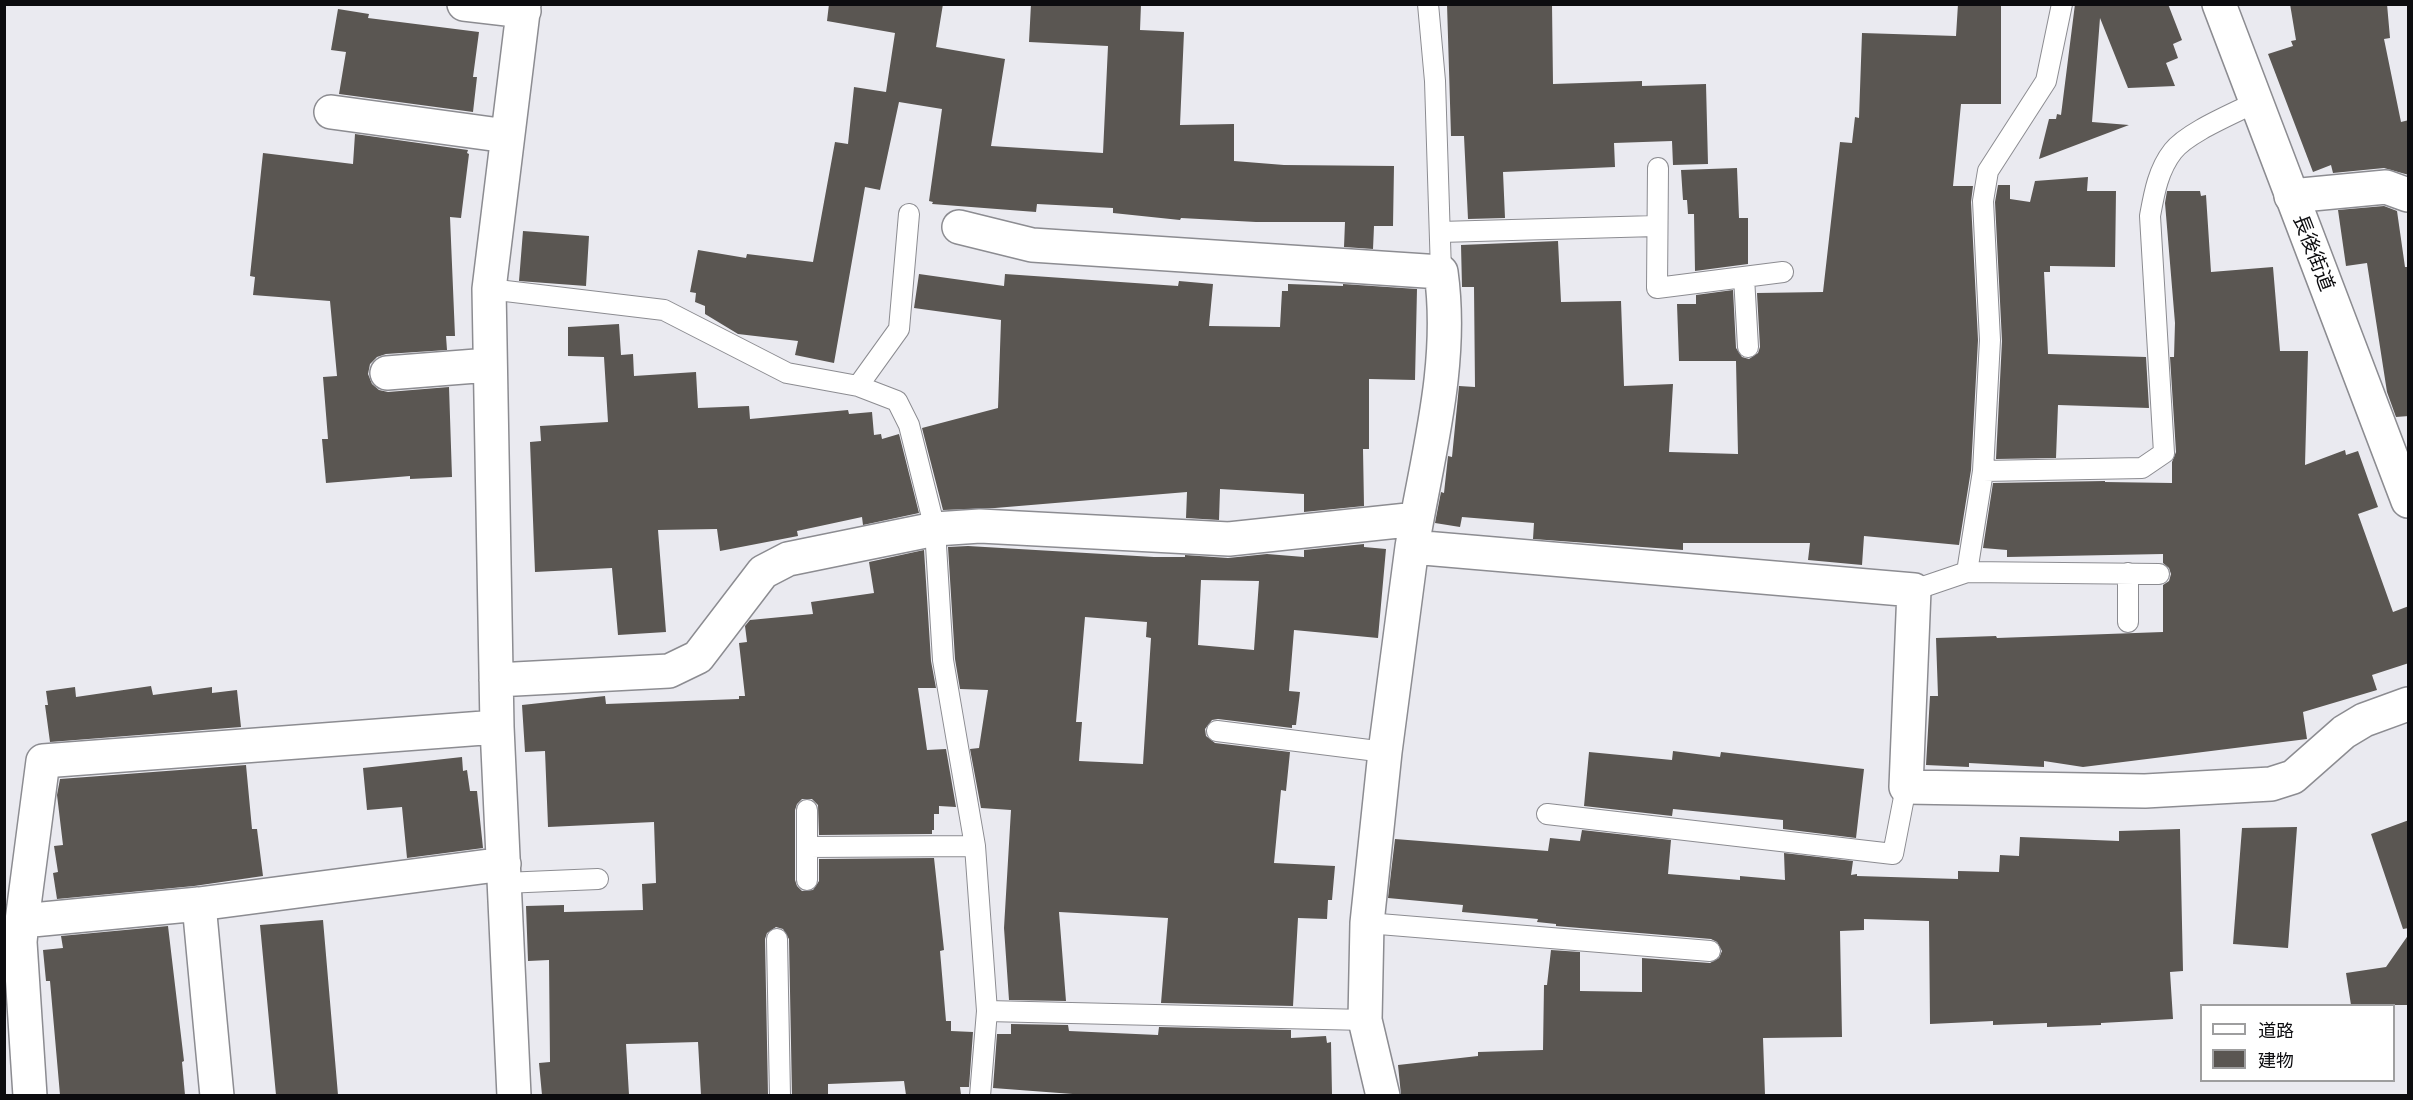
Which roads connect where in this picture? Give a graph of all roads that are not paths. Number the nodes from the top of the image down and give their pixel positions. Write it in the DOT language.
graph roads {
  1 [pos="464,4"];
  2 [pos="1428,4"];
  3 [pos="2062,4"];
  4 [pos="2219,4"];
  5 [pos="524,8"];
  6 [pos="2256,102"];
  7 [pos="331,112"];
  8 [pos="507,136"];
  9 [pos="1658,168"];
  10 [pos="2409,195"];
  11 [pos="2291,196"];
  12 [pos="909,214"];
  13 [pos="1656,226"];
  14 [pos="959,227"];
  15 [pos="1440,232"];
  16 [pos="1441,272"];
  17 [pos="1783,272"];
  18 [pos="1744,277"];
  19 [pos="489,289"];
  20 [pos="1748,347"];
  21 [pos="489,365"];
  22 [pos="387,373"];
  23 [pos="858,386"];
  24 [pos="1983,471"];
  25 [pos="2409,501"];
  26 [pos="935,529"];
  27 [pos="1414,533"];
  28 [pos="1967,572"];
  29 [pos="2128,573"];
  30 [pos="2159,574"];
  31 [pos="1914,591"];
  32 [pos="2128,622"];
  33 [pos="496,680"];
  34 [pos="2409,704"];
  35 [pos="497,727"];
  36 [pos="1217,731"];
  37 [pos="1385,752"];
  38 [pos="1906,787"];
  39 [pos="807,810"];
  40 [pos="1547,814"];
  41 [pos="975,846"];
  42 [pos="807,847"];
  43 [pos="504,874"];
  44 [pos="598,879"];
  45 [pos="807,880"];
  46 [pos="199,904"];
  47 [pos="1367,923"];
  48 [pos="16,936"];
  49 [pos="777,939"];
  50 [pos="1710,951"];
  51 [pos="987,1011"];
  52 [pos="1365,1020"];
  53 [pos="30,1095"];
  54 [pos="217,1095"];
  55 [pos="514,1095"];
  56 [pos="780,1095"];
  57 [pos="980,1095"];
  58 [pos="1383,1095"];
  1 -- 5 [label="street"];
  2 -- 15 [label="lane"];
  3 -- 24 [label="lane"];
  4 -- 6 [label="street, 長後街道"];
  5 -- 8 [label="street"];
  6 -- 11 [label="street, 長後街道"];
  6 -- 24 [label="lane"];
  7 -- 8 [label="street"];
  8 -- 19 [label="street"];
  9 -- 13 [label="lane"];
  10 -- 11 [label="street"];
  11 -- 25 [label="street, 長後街道"];
  12 -- 23 [label="lane"];
  13 -- 15 [label="lane"];
  13 -- 18 [label="lane"];
  14 -- 16 [label="street"];
  15 -- 16 [label="lane"];
  16 -- 27 [label="street"];
  17 -- 18 [label="lane"];
  18 -- 20 [label="lane"];
  19 -- 21 [label="street"];
  19 -- 23 [label="lane"];
  21 -- 22 [label="street"];
  21 -- 33 [label="street"];
  23 -- 26 [label="lane"];
  24 -- 28 [label="lane"];
  26 -- 27 [label="street"];
  26 -- 33 [label="street"];
  26 -- 41 [label="lane"];
  27 -- 31 [label="street"];
  27 -- 37 [label="street"];
  28 -- 29 [label="lane"];
  28 -- 31 [label="lane"];
  29 -- 30 [label="lane"];
  29 -- 32 [label="lane"];
  31 -- 38 [label="street"];
  33 -- 35 [label="street"];
  34 -- 38 [label="street"];
  35 -- 43 [label="street"];
  35 -- 48 [label="street"];
  36 -- 37 [label="lane"];
  37 -- 47 [label="street"];
  38 -- 40 [label="lane"];
  39 -- 42 [label="lane"];
  41 -- 42 [label="lane"];
  41 -- 51 [label="lane"];
  42 -- 45 [label="lane"];
  43 -- 44 [label="lane"];
  43 -- 46 [label="street"];
  43 -- 55 [label="street"];
  46 -- 48 [label="street"];
  46 -- 54 [label="street"];
  47 -- 50 [label="lane"];
  47 -- 52 [label="street"];
  48 -- 53 [label="street"];
  49 -- 56 [label="lane"];
  51 -- 52 [label="lane"];
  51 -- 57 [label="lane"];
  52 -- 58 [label="street"];
}
